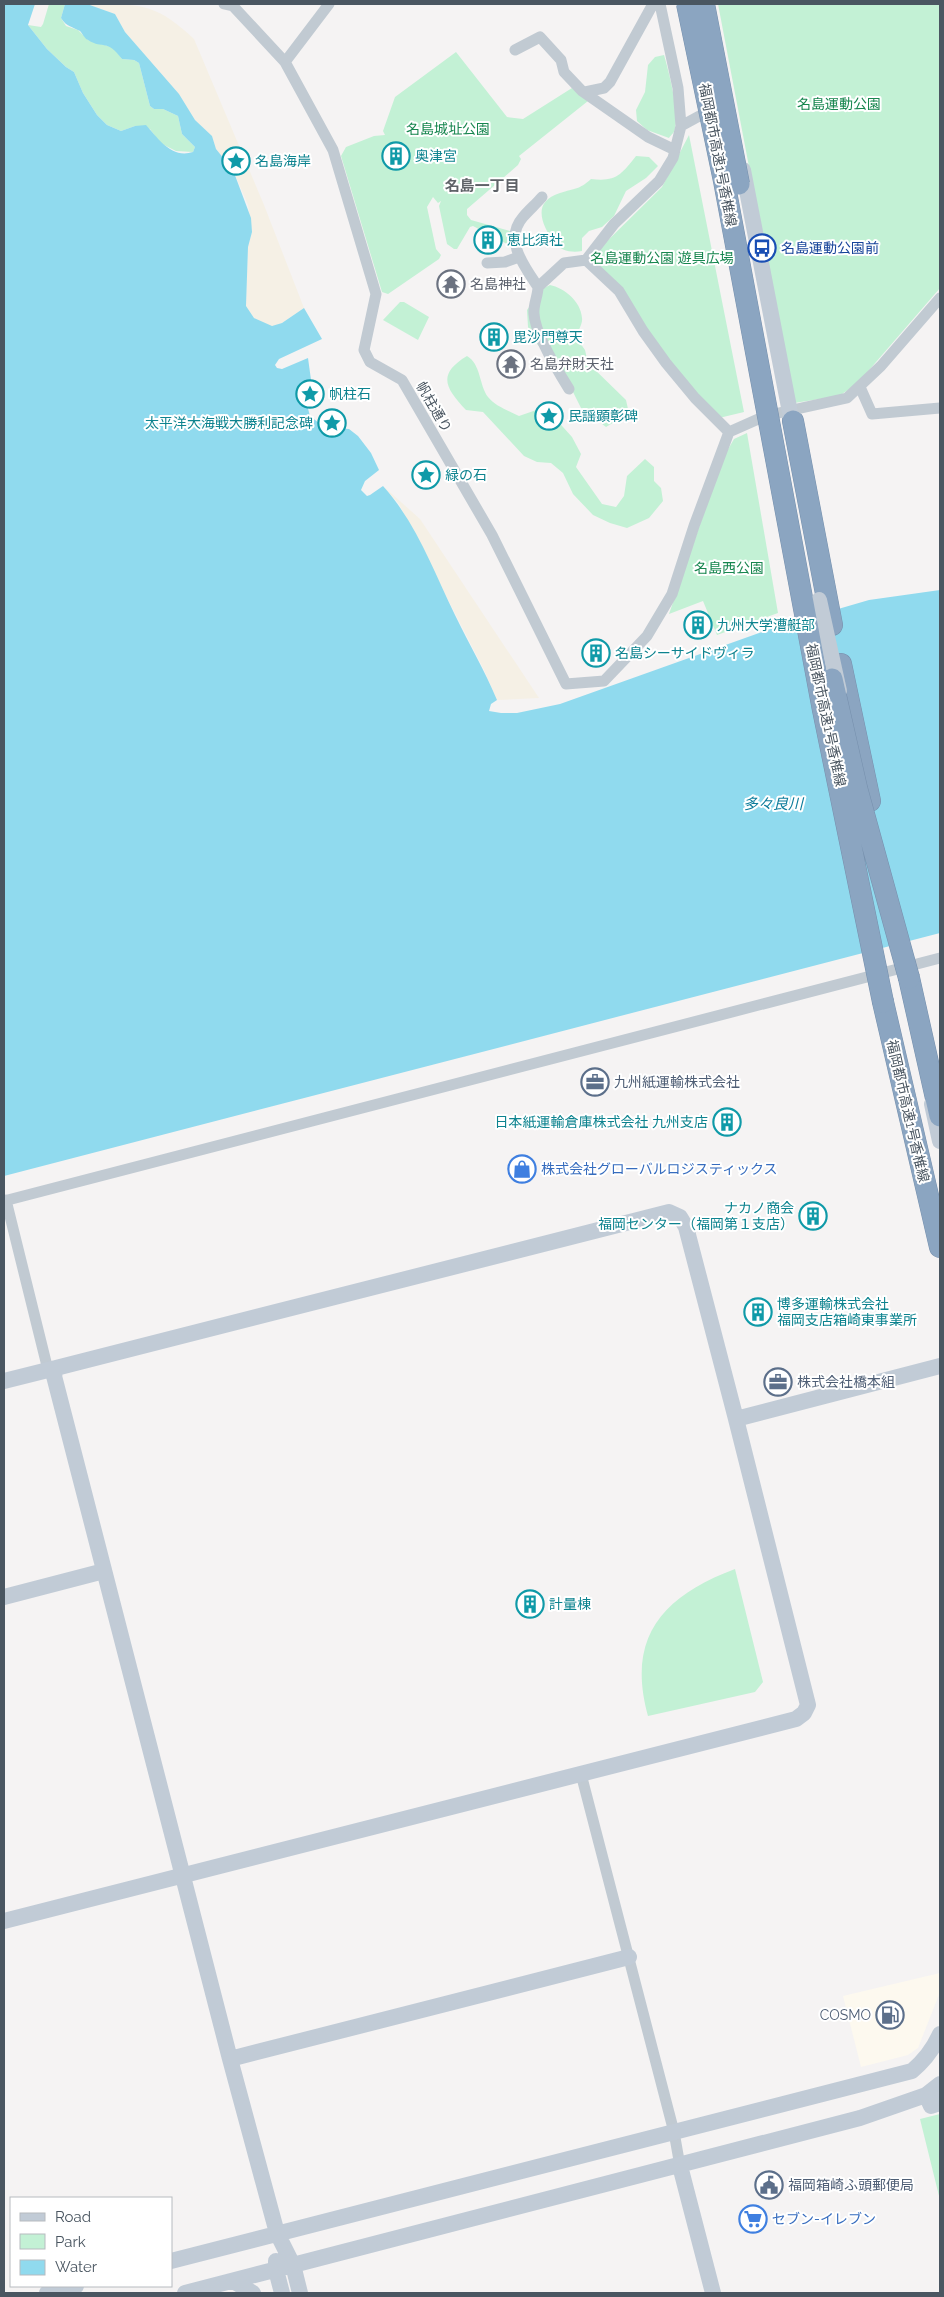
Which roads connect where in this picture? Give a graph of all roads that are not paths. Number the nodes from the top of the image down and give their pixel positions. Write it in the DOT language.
graph roads {
  1 [pos="224,4"];
  2 [pos="328,4"];
  3 [pos="653,4"];
  4 [pos="660,4"];
  5 [pos="682,4"];
  6 [pos="687,4"];
  7 [pos="704,4"];
  8 [pos="708,4"];
  9 [pos="515,50"];
  10 [pos="285,62"];
  11 [pos="584,92"];
  12 [pos="731,107"];
  13 [pos="704,114"];
  14 [pos="681,126"];
  15 [pos="675,150"];
  16 [pos="542,197"];
  17 [pos="520,257"];
  18 [pos="586,260"];
  19 [pos="488,263"];
  20 [pos="538,287"];
  21 [pos="940,298"];
  22 [pos="860,387"];
  23 [pos="569,389"];
  24 [pos="940,408"];
  25 [pos="765,416"];
  26 [pos="792,416"];
  27 [pos="729,432"];
  28 [pos="768,441"];
  29 [pos="812,602"];
  30 [pos="881,873"];
  31 [pos="904,957"];
  32 [pos="940,958"];
  33 [pos="885,993"];
  34 [pos="940,1131"];
  35 [pos="5,1200"];
  36 [pos="940,1217"];
  37 [pos="940,1247"];
  38 [pos="940,1366"];
  39 [pos="52,1369"];
  40 [pos="4,1382"];
  41 [pos="736,1419"];
  42 [pos="104,1571"];
  43 [pos="4,1598"];
  44 [pos="581,1774"];
  45 [pos="182,1875"];
  46 [pos="4,1921"];
  47 [pos="629,1957"];
  48 [pos="940,2034"];
  49 [pos="230,2059"];
  50 [pos="940,2084"];
  51 [pos="933,2099"];
  52 [pos="674,2132"];
  53 [pos="680,2166"];
  54 [pos="277,2233"];
  55 [pos="172,2260"];
  56 [pos="293,2265"];
  57 [pos="276,2270"];
  58 [pos="233,2281"];
  59 [pos="72,2287"];
  60 [pos="47,2293"];
  61 [pos="185,2293"];
  62 [pos="253,2293"];
  63 [pos="282,2293"];
  64 [pos="300,2293"];
  65 [pos="713,2293"];
  1 -- 10 [label="street, 帆柱通り"];
  2 -- 10 [label="street"];
  3 -- 11 [label="street"];
  4 -- 14 [label="street"];
  5 -- 13 [label="street"];
  6 -- 33 [label="highway, 福岡都市高速1号香椎線, bridge"];
  7 -- 30 [label="highway, 福岡都市高速1号香椎線, bridge"];
  8 -- 12 [label="street"];
  9 -- 11 [label="street"];
  10 -- 27 [label="street, 帆柱通り"];
  11 -- 15 [label="street"];
  12 -- 13 [label="street"];
  12 -- 26 [label="street"];
  13 -- 14 [label="street"];
  13 -- 25 [label="street"];
  14 -- 15 [label="street"];
  15 -- 18 [label="street"];
  16 -- 17 [label="street"];
  17 -- 19 [label="street"];
  17 -- 20 [label="street"];
  18 -- 20 [label="street"];
  18 -- 27 [label="street"];
  20 -- 23 [label="street"];
  21 -- 22 [label="street"];
  22 -- 24 [label="street"];
  22 -- 26 [label="street"];
  25 -- 26 [label="street"];
  25 -- 27 [label="street"];
  25 -- 28 [label="street"];
  26 -- 29 [label="highway"];
  28 -- 29 [label="highway"];
  29 -- 30 [label="street, bridge"];
  29 -- 31 [label="highway, bridge"];
  29 -- 33 [label="highway, bridge"];
  30 -- 31 [label="highway, 福岡都市高速1号香椎線, bridge"];
  30 -- 34 [label="street, bridge"];
  31 -- 34 [label="highway, 福岡都市高速1号香椎線, bridge"];
  32 -- 35 [label="street"];
  33 -- 36 [label="street"];
  33 -- 37 [label="highway, 福岡都市高速1号香椎線"];
  35 -- 39 [label="street"];
  38 -- 41 [label="street"];
  39 -- 40 [label="street"];
  39 -- 41 [label="street"];
  39 -- 42 [label="street"];
  41 -- 44 [label="street"];
  42 -- 43 [label="street"];
  42 -- 45 [label="street"];
  44 -- 45 [label="street"];
  44 -- 47 [label="street"];
  45 -- 46 [label="street"];
  45 -- 49 [label="street"];
  47 -- 49 [label="street"];
  47 -- 52 [label="street"];
  48 -- 52 [label="street"];
  49 -- 54 [label="street"];
  50 -- 51 [label="street"];
  51 -- 53 [label="street"];
  52 -- 53 [label="street"];
  52 -- 54 [label="street"];
  53 -- 56 [label="street"];
  53 -- 65 [label="street"];
  54 -- 55 [label="street"];
  54 -- 56 [label="street"];
  54 -- 57 [label="street"];
  56 -- 57 [label="street"];
  56 -- 64 [label="street"];
  57 -- 58 [label="street"];
  57 -- 63 [label="street"];
  58 -- 61 [label="street"];
  58 -- 62 [label="street"];
  59 -- 60 [label="street"];
}
